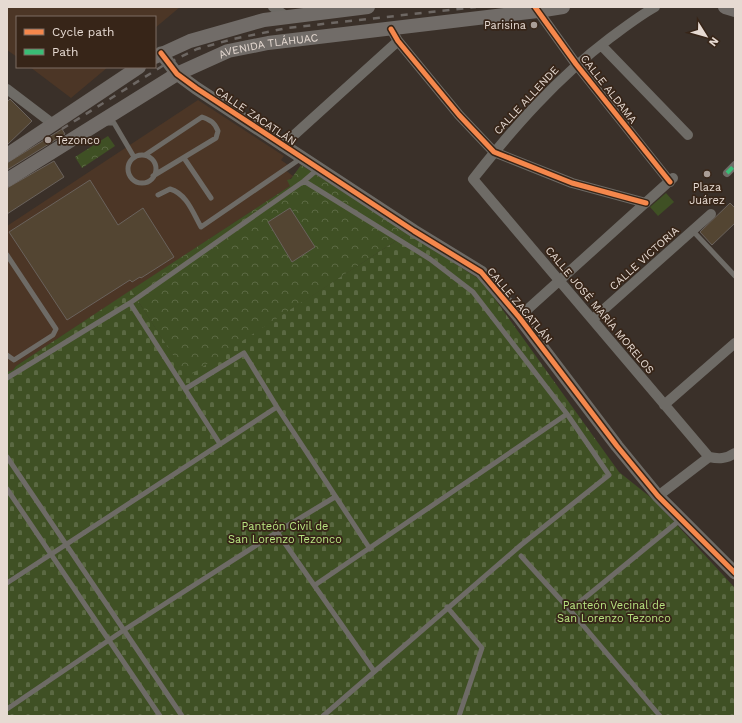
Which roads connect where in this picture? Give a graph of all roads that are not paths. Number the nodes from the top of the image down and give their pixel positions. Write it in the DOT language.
graph roads {
  1 [pos="273,7"];
  2 [pos="368,7"];
  3 [pos="563,7"];
  4 [pos="655,7"];
  5 [pos="725,7"];
  6 [pos="537,9"];
  7 [pos="735,10"];
  8 [pos="638,11"];
  9 [pos="286,16"];
  10 [pos="391,28"];
  11 [pos="398,41"];
  12 [pos="601,45"];
  13 [pos="158,55"];
  14 [pos="576,64"];
  15 [pos="137,68"];
  16 [pos="177,74"];
  17 [pos="7,89"];
  18 [pos="98,123"];
  19 [pos="53,124"];
  20 [pos="688,135"];
  21 [pos="282,146"];
  22 [pos="494,152"];
  23 [pos="7,155"];
  24 [pos="145,155"];
  25 [pos="134,157"];
  26 [pos="184,158"];
  27 [pos="301,158"];
  28 [pos="735,165"];
  29 [pos="318,168"];
  30 [pos="727,173"];
  31 [pos="153,176"];
  32 [pos="473,179"];
  33 [pos="7,180"];
  34 [pos="304,181"];
  35 [pos="158,195"];
  36 [pos="211,198"];
  37 [pos="646,203"];
  38 [pos="711,214"];
  39 [pos="692,230"];
  40 [pos="7,255"];
  41 [pos="735,276"];
  42 [pos="560,281"];
  43 [pos="130,303"];
  44 [pos="519,317"];
  45 [pos="593,319"];
  46 [pos="735,343"];
  47 [pos="7,355"];
  48 [pos="7,378"];
  49 [pos="185,389"];
  50 [pos="664,405"];
  51 [pos="277,407"];
  52 [pos="566,414"];
  53 [pos="220,444"];
  54 [pos="7,457"];
  55 [pos="709,457"];
  56 [pos="733,458"];
  57 [pos="7,489"];
  58 [pos="658,496"];
  59 [pos="335,497"];
  60 [pos="681,519"];
  61 [pos="277,532"];
  62 [pos="66,544"];
  63 [pos="370,549"];
  64 [pos="51,553"];
  65 [pos="521,556"];
  66 [pos="735,573"];
  67 [pos="7,583"];
  68 [pos="315,585"];
  69 [pos="447,608"];
  70 [pos="570,610"];
  71 [pos="124,630"];
  72 [pos="109,641"];
  73 [pos="374,671"];
  74 [pos="7,709"];
  75 [pos="160,716"];
  76 [pos="182,716"];
  77 [pos="323,716"];
  78 [pos="459,716"];
  79 [pos="660,716"];
  1 -- 9 [label="street"];
  2 -- 9 [label="main road"];
  3 -- 6 [label="main road, AVENIDA TLÁHUAC"];
  4 -- 8 [label="street, CALLE ALLENDE"];
  5 -- 7 [label="main road"];
  6 -- 10 [label="main road, AVENIDA TLÁHUAC"];
  6 -- 14 [label="street, CALLE ALDAMA"];
  8 -- 12 [label="street, CALLE ALLENDE"];
  9 -- 13 [label="main road"];
  10 -- 11 [label="street"];
  10 -- 16 [label="main road, AVENIDA TLÁHUAC"];
  11 -- 21 [label="street"];
  11 -- 22 [label="street"];
  12 -- 14 [label="street, CALLE ALLENDE"];
  12 -- 20 [label="street"];
  13 -- 16 [label="street, CALLE ZACATLÁN"];
  14 -- 22 [label="street, CALLE ALLENDE"];
  14 -- 37 [label="street, CALLE ALDAMA"];
  15 -- 19 [label="main road"];
  16 -- 18 [label="main road, AVENIDA TLÁHUAC"];
  16 -- 21 [label="street, CALLE ZACATLÁN"];
  17 -- 19 [label="street"];
  18 -- 25 [label="lane"];
  18 -- 33 [label="main road, AVENIDA TLÁHUAC"];
  19 -- 23 [label="main road"];
  21 -- 27 [label="street, CALLE ZACATLÁN"];
  22 -- 32 [label="street, CALLE ALLENDE"];
  22 -- 37 [label="street"];
  24 -- 25 [label="lane"];
  24 -- 26 [label="lane"];
  24 -- 31 [label="lane"];
  25 -- 31 [label="lane"];
  26 -- 31 [label="lane"];
  26 -- 36 [label="lane"];
  27 -- 29 [label="street, CALLE ZACATLÁN"];
  27 -- 35 [label="lane"];
  28 -- 30 [label="street"];
  29 -- 34 [label="lane"];
  29 -- 44 [label="street, CALLE ZACATLÁN"];
  32 -- 42 [label="street, CALLE JOSÉ MARÍA MORELOS"];
  34 -- 43 [label="lane"];
  34 -- 52 [label="lane"];
  37 -- 42 [label="street"];
  38 -- 39 [label="street, CALLE VICTORIA"];
  39 -- 41 [label="lane"];
  39 -- 45 [label="street, CALLE VICTORIA"];
  40 -- 47 [label="lane"];
  42 -- 44 [label="street"];
  42 -- 45 [label="street, CALLE JOSÉ MARÍA MORELOS"];
  43 -- 48 [label="lane"];
  43 -- 49 [label="lane"];
  44 -- 58 [label="street, CALLE ZACATLÁN"];
  45 -- 50 [label="street, CALLE JOSÉ MARÍA MORELOS"];
  46 -- 50 [label="street"];
  49 -- 51 [label="lane"];
  49 -- 53 [label="lane"];
  50 -- 55 [label="street, CALLE JOSÉ MARÍA MORELOS"];
  51 -- 53 [label="lane"];
  51 -- 59 [label="lane"];
  52 -- 63 [label="lane"];
  52 -- 69 [label="lane"];
  53 -- 62 [label="lane"];
  54 -- 62 [label="lane"];
  55 -- 56 [label="street"];
  55 -- 58 [label="street"];
  57 -- 64 [label="lane"];
  58 -- 60 [label="street, CALLE ZACATLÁN"];
  59 -- 61 [label="lane"];
  59 -- 63 [label="lane"];
  60 -- 66 [label="street, CALLE ZACATLÁN"];
  60 -- 70 [label="lane"];
  61 -- 68 [label="lane"];
  61 -- 71 [label="lane"];
  62 -- 64 [label="lane"];
  62 -- 71 [label="lane"];
  63 -- 68 [label="lane"];
  64 -- 67 [label="lane"];
  64 -- 72 [label="lane"];
  65 -- 70 [label="lane"];
  68 -- 73 [label="lane"];
  69 -- 73 [label="lane"];
  69 -- 78 [label="lane"];
  70 -- 79 [label="lane"];
  71 -- 72 [label="lane"];
  71 -- 76 [label="lane"];
  72 -- 74 [label="lane"];
  72 -- 75 [label="lane"];
  73 -- 77 [label="lane"];
}
